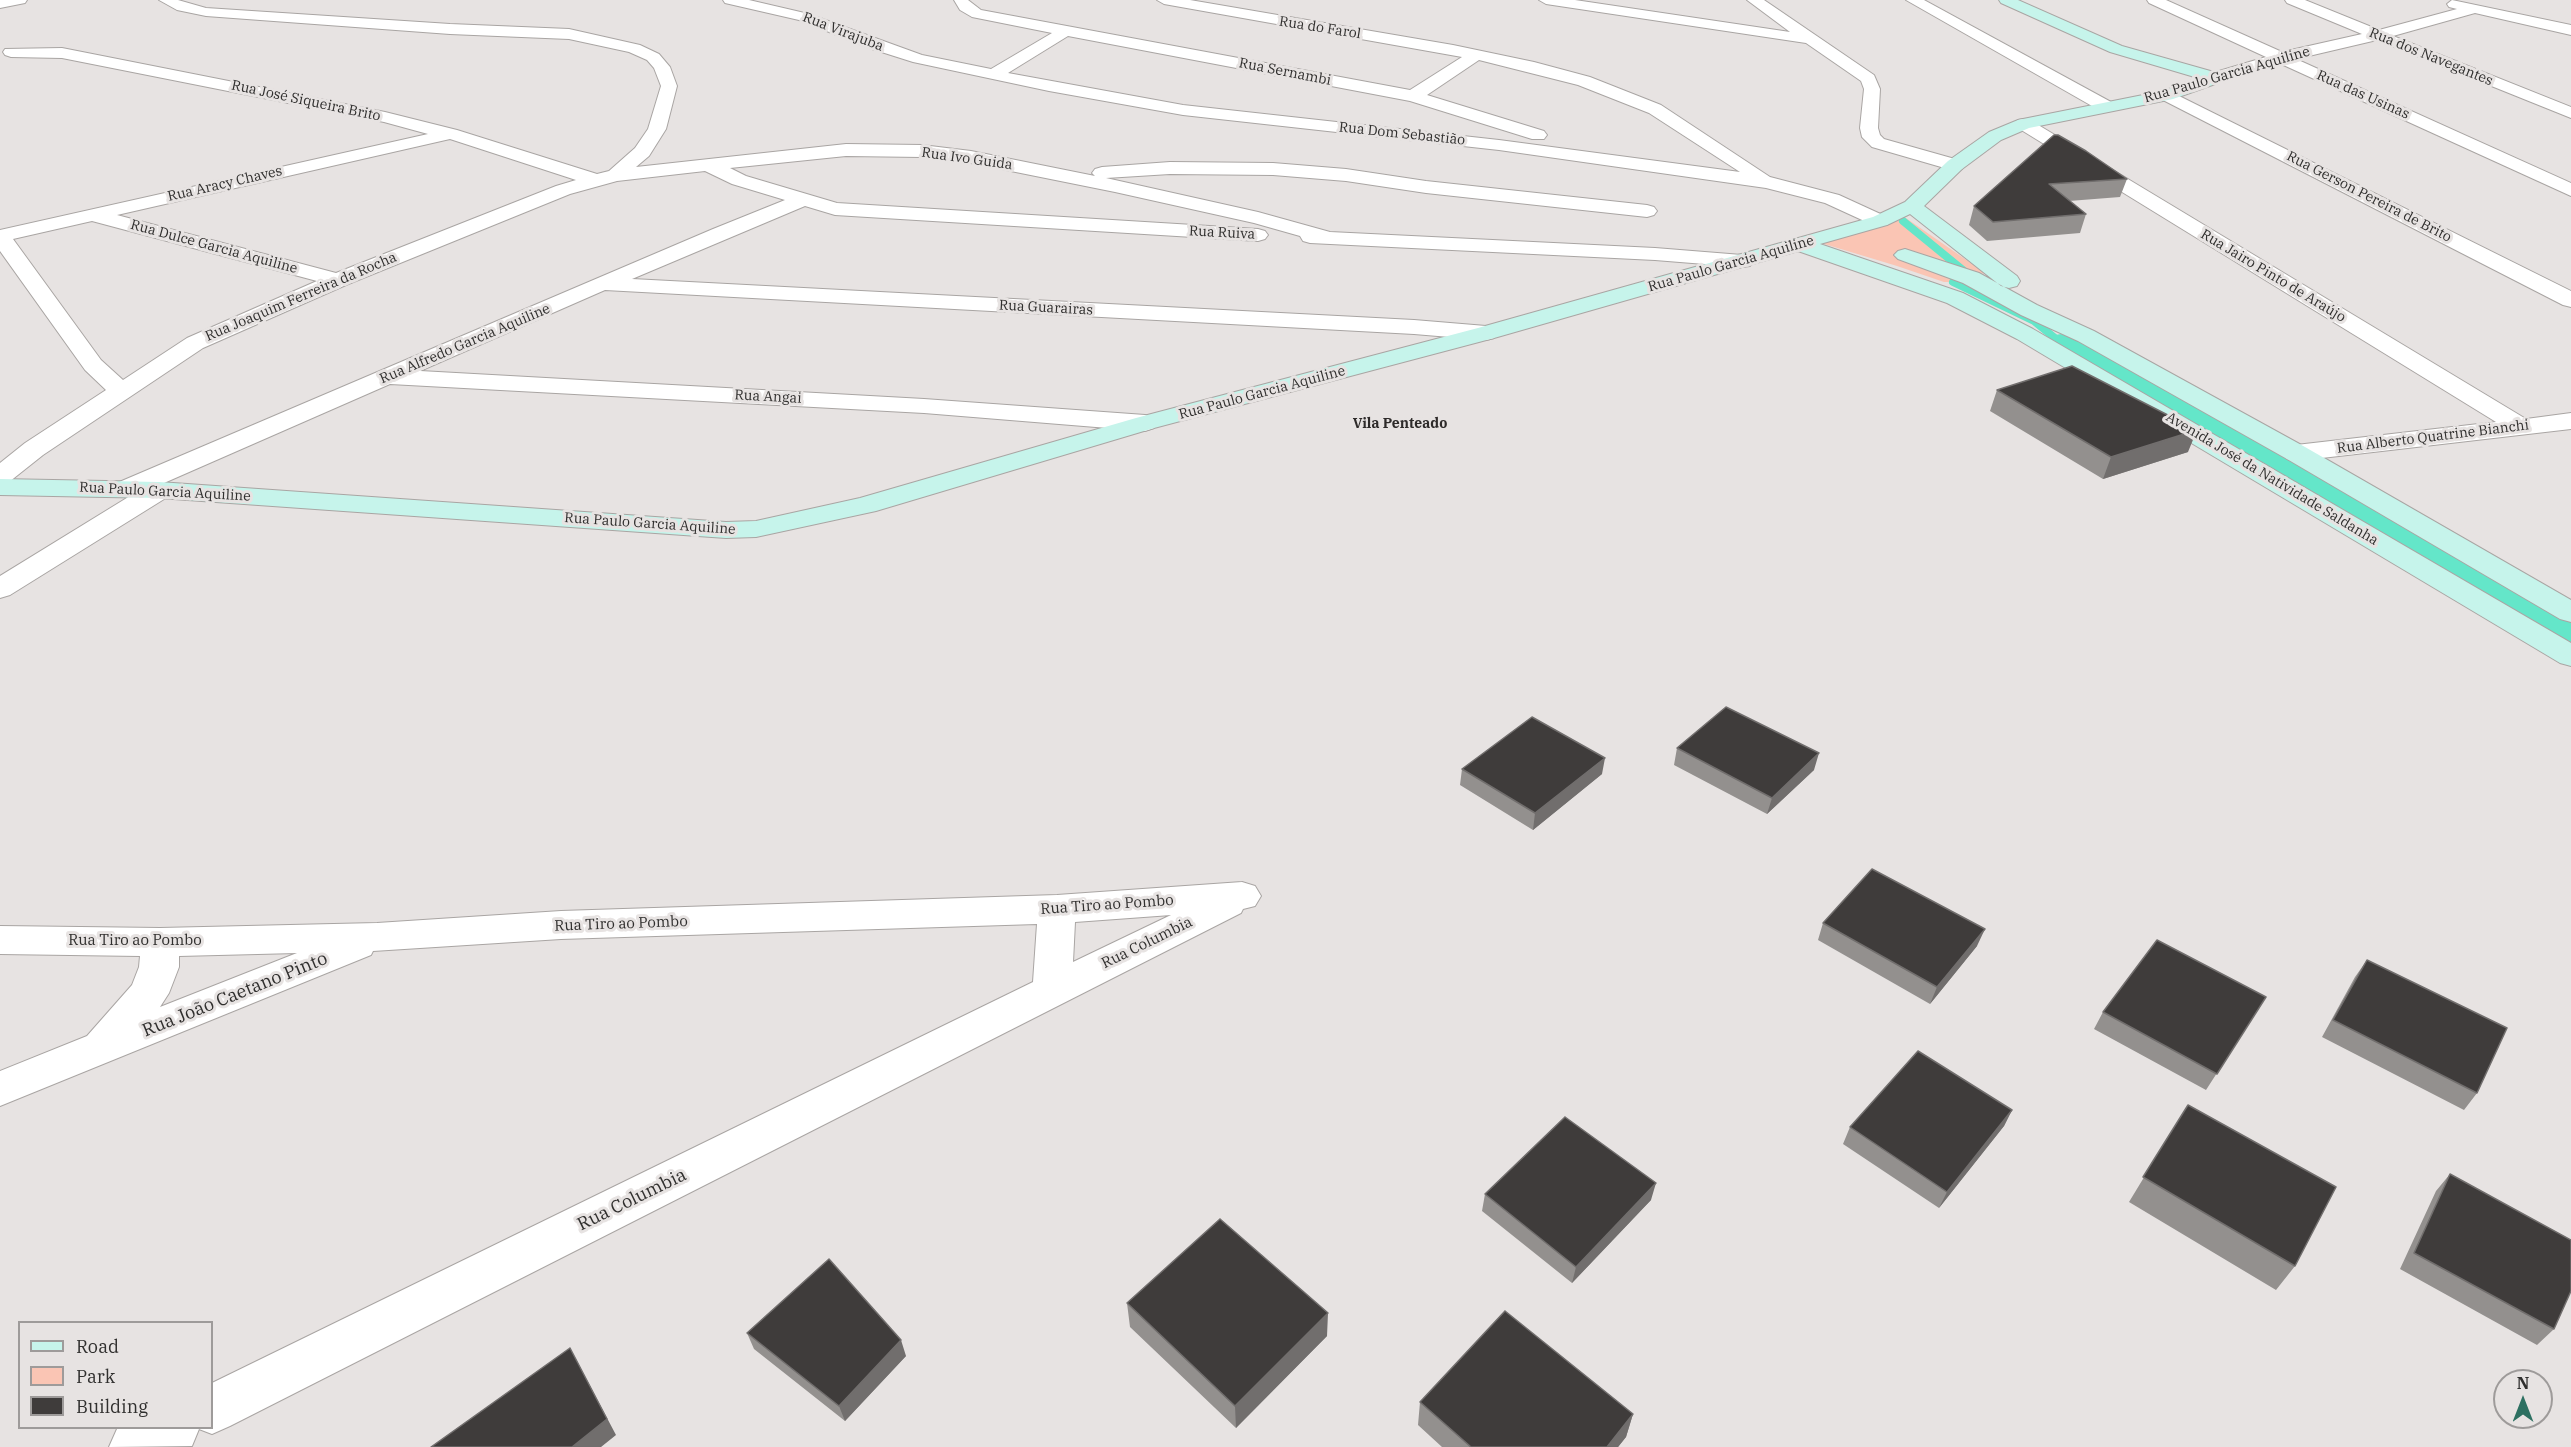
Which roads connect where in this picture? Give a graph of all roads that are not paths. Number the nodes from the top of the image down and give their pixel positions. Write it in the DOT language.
graph roads {
  1 [pos="20,0"];
  2 [pos="166,0"];
  3 [pos="730,0"];
  4 [pos="961,0"];
  5 [pos="1164,0"];
  6 [pos="1546,0"];
  7 [pos="1754,0"];
  8 [pos="1913,0"];
  9 [pos="2006,0"];
  10 [pos="2154,0"];
  11 [pos="2292,0"];
  12 [pos="2438,0"];
  13 [pos="0,4"];
  14 [pos="1596,4"];
  15 [pos="2470,10"];
  16 [pos="1066,30"];
  17 [pos="2571,30"];
  18 [pos="2378,35"];
  19 [pos="1810,39"];
  20 [pos="5,50"];
  21 [pos="1476,54"];
  22 [pos="2279,58"];
  23 [pos="920,59"];
  24 [pos="994,74"];
  25 [pos="2215,78"];
  26 [pos="2167,94"];
  27 [pos="1413,96"];
  28 [pos="2105,106"];
  29 [pos="2571,113"];
  30 [pos="2024,124"];
  31 [pos="451,134"];
  32 [pos="1608,159"];
  33 [pos="1955,165"];
  34 [pos="710,166"];
  35 [pos="1058,175"];
  36 [pos="605,178"];
  37 [pos="1767,182"];
  38 [pos="2571,190"];
  39 [pos="803,200"];
  40 [pos="1912,206"];
  41 [pos="1647,211"];
  42 [pos="91,214"];
  43 [pos="0,236"];
  44 [pos="1880,238"];
  45 [pos="1333,239"];
  46 [pos="1802,245"];
  47 [pos="1742,261"];
  48 [pos="338,280"];
  49 [pos="606,284"];
  50 [pos="2571,300"];
  51 [pos="1486,333"];
  52 [pos="2086,336"];
  53 [pos="390,377"];
  54 [pos="120,390"];
  55 [pos="2571,421"];
  56 [pos="1145,423"];
  57 [pos="2522,427"];
  58 [pos="2296,453"];
  59 [pos="0,477"];
  60 [pos="0,487"];
  61 [pos="127,489"];
  62 [pos="159,490"];
  63 [pos="0,589"];
  64 [pos="2571,613"];
  65 [pos="2571,656"];
  66 [pos="1242,896"];
  67 [pos="1057,909"];
  68 [pos="377,937"];
  69 [pos="0,940"];
  70 [pos="160,942"];
  71 [pos="1052,991"];
  72 [pos="94,1052"];
  73 [pos="0,1089"];
  74 [pos="213,1409"];
  75 [pos="172,1429"];
  76 [pos="135,1447"];
  1 -- 13 [label="street"];
  2 -- 36 [label="street, Rua Joaquim Ferreira da Rocha"];
  3 -- 23 [label="street, Rua Virajuba"];
  4 -- 16 [label="street, Rua Sernambi"];
  5 -- 21 [label="street, Rua do Farol"];
  6 -- 14 [label="street"];
  7 -- 19 [label="street"];
  8 -- 28 [label="street"];
  9 -- 25 [label="street"];
  10 -- 22 [label="street, Rua das Usinas"];
  11 -- 18 [label="street, Rua dos Navegantes"];
  12 -- 15 [label="street"];
  14 -- 19 [label="street"];
  15 -- 17 [label="street"];
  15 -- 17 [label="street"];
  15 -- 18 [label="street, Rua Paulo Garcia Aquiline"];
  16 -- 24 [label="street"];
  16 -- 27 [label="street, Rua Sernambi"];
  18 -- 22 [label="street, Rua Paulo Garcia Aquiline"];
  18 -- 29 [label="street, Rua dos Navegantes"];
  19 -- 33 [label="street"];
  20 -- 31 [label="street, Rua José Siqueira Brito"];
  21 -- 27 [label="street"];
  21 -- 37 [label="street, Rua do Farol"];
  22 -- 25 [label="street, Rua Paulo Garcia Aquiline"];
  22 -- 38 [label="street, Rua das Usinas"];
  23 -- 24 [label="street, Rua Dom Sebastião"];
  24 -- 32 [label="street, Rua Dom Sebastião"];
  25 -- 26 [label="street, Rua Paulo Garcia Aquiline"];
  26 -- 28 [label="street, Rua Paulo Garcia Aquiline"];
  26 -- 50 [label="street, Rua Gerson Pereira de Brito"];
  27 -- 32 [label="street, Rua Sernambi"];
  28 -- 30 [label="street, Rua Paulo Garcia Aquiline"];
  30 -- 33 [label="street, Rua Paulo Garcia Aquiline"];
  30 -- 57 [label="street, Rua Jairo Pinto de Araújo"];
  31 -- 36 [label="street, Rua José Siqueira Brito"];
  31 -- 42 [label="street, Rua Aracy Chaves"];
  32 -- 37 [label="street, Rua Dom Sebastião"];
  33 -- 40 [label="street, Rua Paulo Garcia Aquiline"];
  34 -- 35 [label="street, Rua Ivo Guida"];
  34 -- 36 [label="street, Rua Ivo Guida"];
  34 -- 39 [label="street, Rua Ruiva"];
  35 -- 41 [label="street"];
  35 -- 45 [label="street, Rua Ivo Guida"];
  36 -- 48 [label="street, Rua Joaquim Ferreira da Rocha"];
  37 -- 44 [label="street, Rua Dom Sebastião"];
  39 -- 45 [label="street, Rua Ruiva"];
  39 -- 49 [label="street, Rua Alfredo Garcia Aquiline"];
  40 -- 44 [label="street, Rua Paulo Garcia Aquiline"];
  40 -- 52 [label="street"];
  42 -- 43 [label="street, Rua Aracy Chaves"];
  42 -- 48 [label="street, Rua Dulce Garcia Aquiline"];
  43 -- 54 [label="street"];
  44 -- 46 [label="street, Rua Paulo Garcia Aquiline"];
  44 -- 52 [label="street, Avenida José da Natividade Saldanha"];
  45 -- 47 [label="street, Rua Ruiva"];
  46 -- 47 [label="street, Rua Paulo Garcia Aquiline"];
  46 -- 65 [label="street, Avenida José da Natividade Saldanha"];
  47 -- 51 [label="street, Rua Paulo Garcia Aquiline"];
  48 -- 54 [label="street, Rua Joaquim Ferreira da Rocha"];
  49 -- 51 [label="street, Rua Guarairas"];
  49 -- 53 [label="street, Rua Alfredo Garcia Aquiline"];
  51 -- 56 [label="street, Rua Paulo Garcia Aquiline"];
  52 -- 58 [label="street, Avenida José da Natividade Saldanha"];
  53 -- 56 [label="street, Rua Angai"];
  53 -- 61 [label="street, Rua Alfredo Garcia Aquiline"];
  54 -- 59 [label="street, Rua Joaquim Ferreira da Rocha"];
  55 -- 57 [label="street, Rua Alberto Quatrine Bianchi"];
  56 -- 62 [label="street, Rua Paulo Garcia Aquiline"];
  57 -- 58 [label="street, Rua Alberto Quatrine Bianchi"];
  58 -- 64 [label="street, Avenida José da Natividade Saldanha"];
  60 -- 61 [label="street, Rua Paulo Garcia Aquiline"];
  61 -- 62 [label="street, Rua Paulo Garcia Aquiline"];
  62 -- 63 [label="street"];
  66 -- 67 [label="street, Rua Tiro ao Pombo"];
  66 -- 71 [label="street, Rua Columbia"];
  67 -- 68 [label="street, Rua Tiro ao Pombo"];
  67 -- 71 [label="street"];
  68 -- 70 [label="street, Rua Tiro ao Pombo"];
  68 -- 72 [label="street, Rua João Caetano Pinto"];
  69 -- 70 [label="street, Rua Tiro ao Pombo"];
  70 -- 72 [label="street, Rua João Caetano Pinto"];
  71 -- 74 [label="street, Rua Columbia"];
  72 -- 73 [label="street, Rua João Caetano Pinto"];
  75 -- 76 [label="street"];
}
